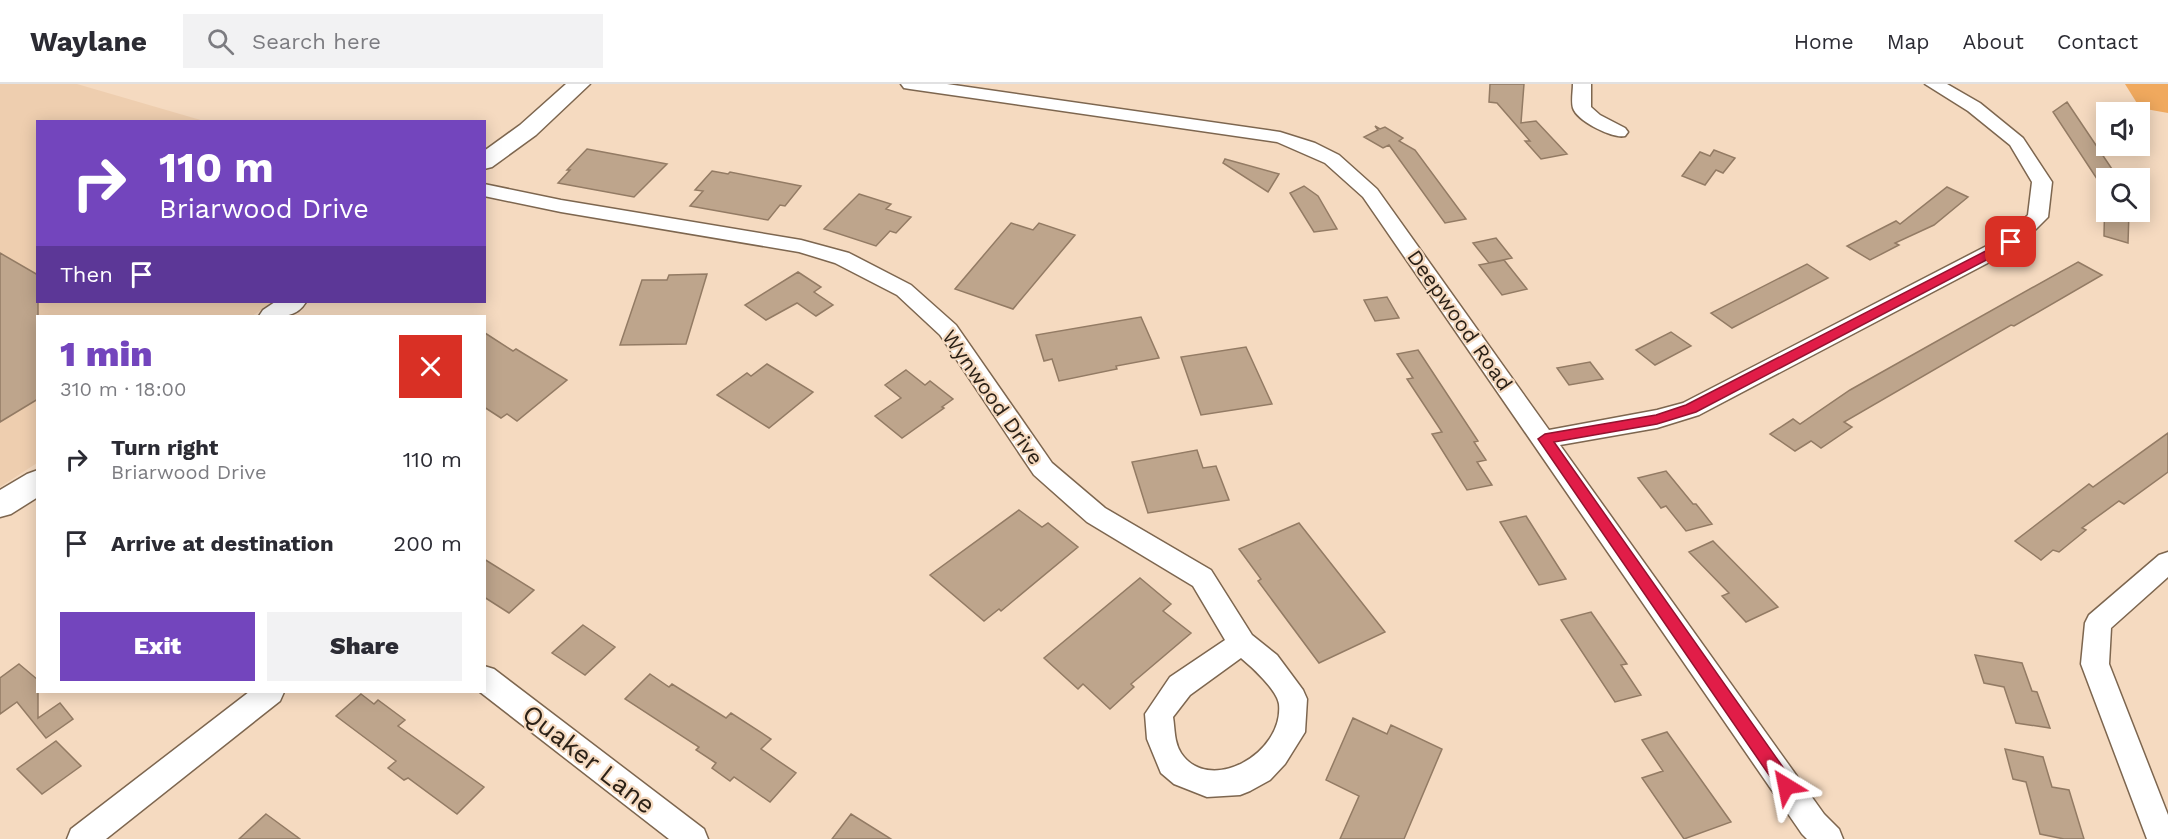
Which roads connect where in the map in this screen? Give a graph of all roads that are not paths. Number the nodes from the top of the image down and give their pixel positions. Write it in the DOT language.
graph roads {
  1 [pos="579,84"];
  2 [pos="910,84"];
  3 [pos="1582,84"];
  4 [pos="1934,84"];
  5 [pos="943,86"];
  6 [pos="1619,132"];
  7 [pos="486,161"];
  8 [pos="486,190"];
  9 [pos="292,303"];
  10 [pos="274,315"];
  11 [pos="1545,439"];
  12 [pos="36,483"];
  13 [pos="0,505"];
  14 [pos="2168,562"];
  15 [pos="1242,643"];
  16 [pos="486,680"];
  17 [pos="269,693"];
  18 [pos="82,839"];
  19 [pos="693,839"];
  20 [pos="1828,839"];
  21 [pos="2162,839"];
  1 -- 7 [label="street"];
  2 -- 5 [label="street, Deepwood Road"];
  3 -- 6 [label="street"];
  4 -- 11 [label="street"];
  5 -- 11 [label="street, Deepwood Road"];
  8 -- 15 [label="street, Wynwood Drive"];
  9 -- 10 [label="street"];
  11 -- 20 [label="street, Deepwood Road"];
  12 -- 13 [label="street"];
  14 -- 21 [label="street"];
  15 -- 15 [label="street, Wynwood Drive"];
  16 -- 19 [label="street, Quaker Lane"];
  17 -- 18 [label="street"];
}
